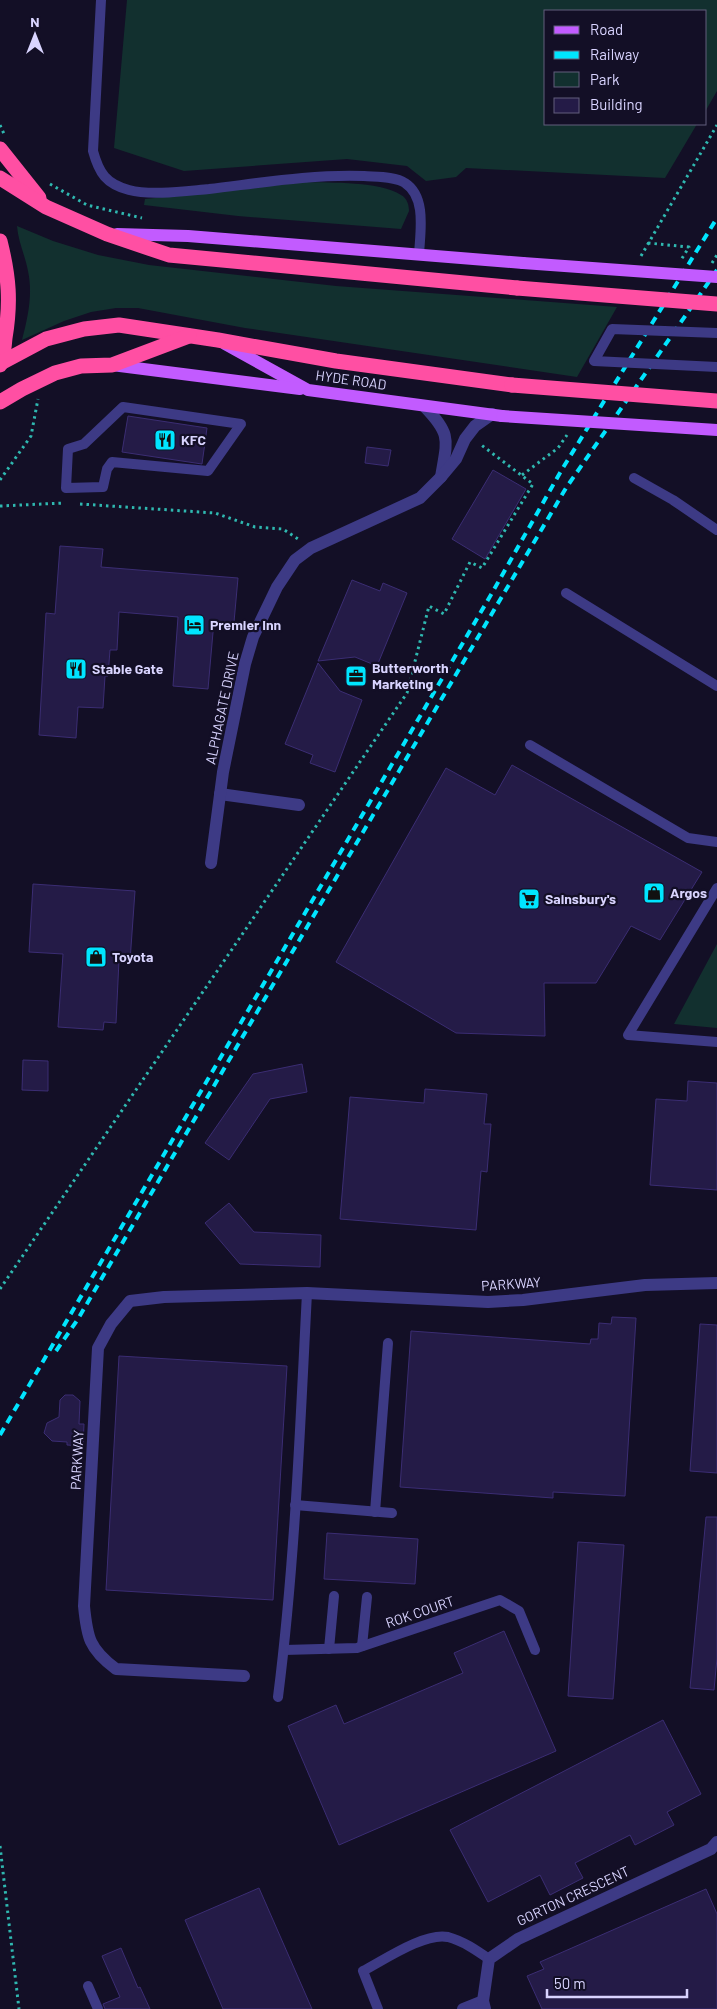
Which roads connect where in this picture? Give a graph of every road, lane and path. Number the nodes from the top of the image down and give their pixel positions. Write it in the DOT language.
graph roads {
  1 [pos="101,0"];
  2 [pos="717,124"];
  3 [pos="0,125"];
  4 [pos="4,145"];
  5 [pos="0,178"];
  6 [pos="48,182"];
  7 [pos="46,207"];
  8 [pos="148,220"];
  9 [pos="107,234"];
  10 [pos="0,241"];
  11 [pos="648,243"];
  12 [pos="689,247"];
  13 [pos="419,255"];
  14 [pos="632,271"];
  15 [pos="717,277"];
  16 [pos="717,304"];
  17 [pos="717,333"];
  18 [pos="190,336"];
  19 [pos="218,340"];
  20 [pos="1,364"];
  21 [pos="112,365"];
  22 [pos="717,367"];
  23 [pos="55,373"];
  24 [pos="308,390"];
  25 [pos="717,401"];
  26 [pos="0,402"];
  27 [pos="425,406"];
  28 [pos="497,415"];
  29 [pos="717,430"];
  30 [pos="476,441"];
  31 [pos="558,448"];
  32 [pos="522,475"];
  33 [pos="441,477"];
  34 [pos="634,478"];
  35 [pos="0,480"];
  36 [pos="103,487"];
  37 [pos="0,506"];
  38 [pos="717,530"];
  39 [pos="311,548"];
  40 [pos="566,593"];
  41 [pos="717,686"];
  42 [pos="530,745"];
  43 [pos="220,794"];
  44 [pos="299,805"];
  45 [pos="717,842"];
  46 [pos="211,863"];
  47 [pos="717,888"];
  48 [pos="717,1042"];
  49 [pos="717,1282"];
  50 [pos="0,1289"];
  51 [pos="307,1293"];
  52 [pos="388,1343"];
  53 [pos="295,1505"];
  54 [pos="375,1512"];
  55 [pos="392,1513"];
  56 [pos="334,1596"];
  57 [pos="367,1597"];
  58 [pos="362,1646"];
  59 [pos="329,1649"];
  60 [pos="284,1650"];
  61 [pos="535,1650"];
  62 [pos="244,1676"];
  63 [pos="278,1697"];
  64 [pos="717,1842"];
  65 [pos="0,1846"];
  66 [pos="489,1959"];
  67 [pos="88,1986"];
  68 [pos="484,2005"];
  69 [pos="19,2009"];
  70 [pos="98,2009"];
  71 [pos="378,2009"];
  72 [pos="463,2009"];
  1 -- 13 [label="lane"];
  2 -- 11 [label="path"];
  3 -- 4 [label="path"];
  4 -- 7 [label="highway"];
  5 -- 7 [label="highway"];
  6 -- 8 [label="path"];
  7 -- 9 [label="highway"];
  9 -- 13 [label="main road"];
  9 -- 16 [label="highway, bridge"];
  10 -- 20 [label="highway"];
  11 -- 12 [label="path"];
  11 -- 14 [label="path"];
  13 -- 14 [label="main road, bridge"];
  14 -- 15 [label="main road, bridge"];
  17 -- 22 [label="lane, bridge"];
  18 -- 19 [label="highway, HYDE ROAD"];
  18 -- 20 [label="highway, HYDE ROAD"];
  18 -- 21 [label="highway"];
  19 -- 24 [label="main road, HYDE ROAD"];
  19 -- 25 [label="highway, bridge"];
  21 -- 23 [label="highway"];
  21 -- 24 [label="main road"];
  23 -- 26 [label="highway"];
  23 -- 35 [label="path"];
  24 -- 27 [label="main road, HYDE ROAD"];
  27 -- 28 [label="main road, HYDE ROAD"];
  27 -- 33 [label="street"];
  28 -- 29 [label="main road, HYDE ROAD, bridge"];
  28 -- 33 [label="street, ALPHAGATE DRIVE"];
  30 -- 32 [label="path"];
  31 -- 32 [label="path"];
  32 -- 50 [label="path"];
  33 -- 39 [label="street, ALPHAGATE DRIVE"];
  34 -- 38 [label="lane"];
  36 -- 36 [label="lane"];
  37 -- 39 [label="path"];
  39 -- 43 [label="street, ALPHAGATE DRIVE"];
  40 -- 41 [label="lane"];
  42 -- 45 [label="lane"];
  43 -- 44 [label="street"];
  43 -- 46 [label="street, ALPHAGATE DRIVE"];
  47 -- 48 [label="lane"];
  49 -- 51 [label="street, PARKWAY"];
  51 -- 53 [label="lane"];
  51 -- 62 [label="street, PARKWAY"];
  52 -- 54 [label="lane"];
  53 -- 54 [label="lane"];
  53 -- 60 [label="lane"];
  54 -- 55 [label="lane"];
  56 -- 59 [label="lane"];
  57 -- 58 [label="lane"];
  58 -- 59 [label="lane, ROK COURT"];
  58 -- 61 [label="lane, ROK COURT"];
  59 -- 60 [label="lane, ROK COURT"];
  60 -- 63 [label="lane"];
  64 -- 66 [label="street, GORTON CRESCENT"];
  65 -- 69 [label="path"];
  66 -- 68 [label="street"];
  66 -- 71 [label="lane"];
  67 -- 70 [label="lane"];
  68 -- 72 [label="street"];
}
